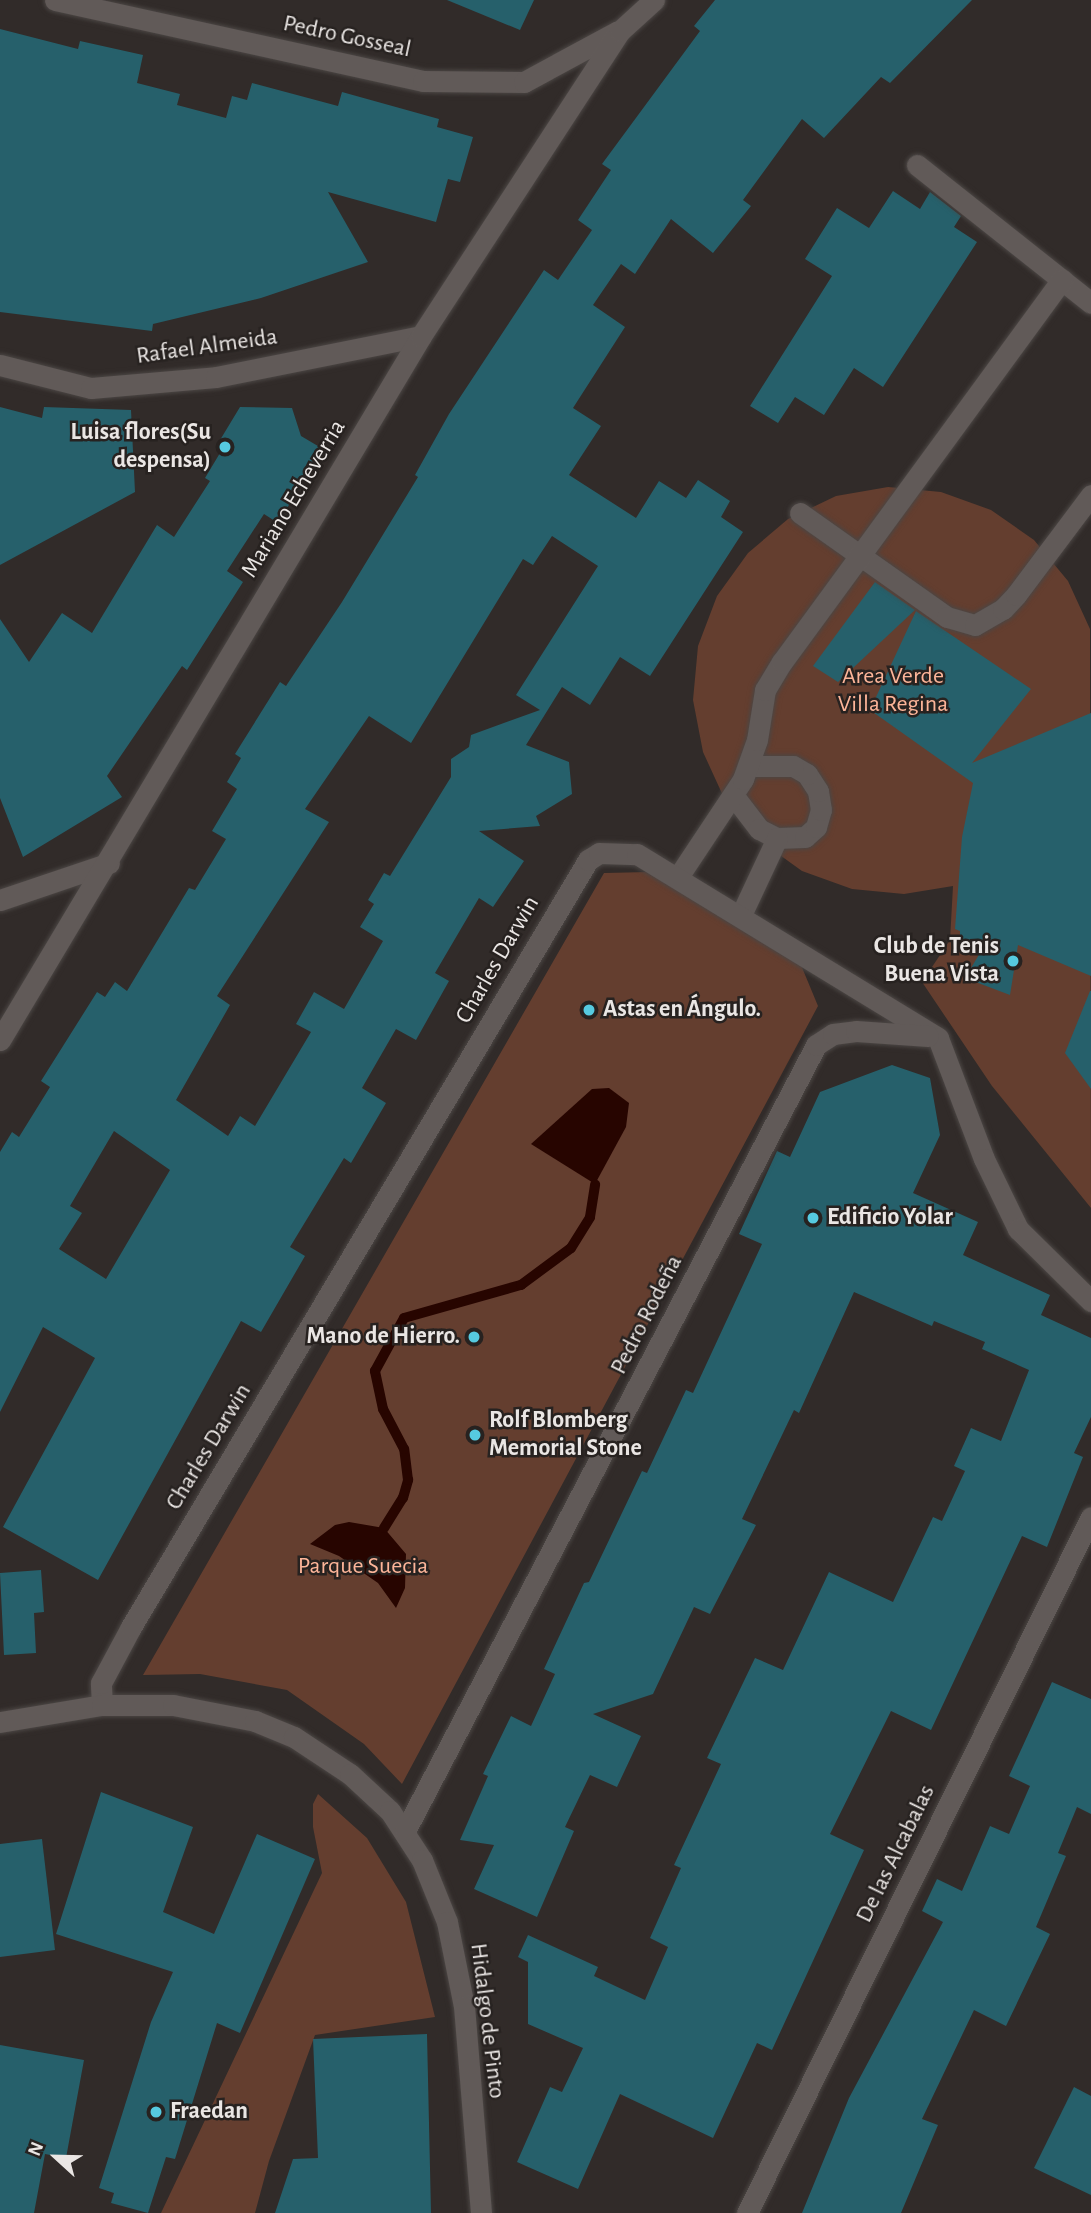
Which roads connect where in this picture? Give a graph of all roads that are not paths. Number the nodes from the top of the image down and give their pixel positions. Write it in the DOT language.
graph roads {
  1 [pos="55,0"];
  2 [pos="654,0"];
  3 [pos="620,30"];
  4 [pos="917,165"];
  5 [pos="1062,280"];
  6 [pos="1091,303"];
  7 [pos="421,336"];
  8 [pos="0,365"];
  9 [pos="1091,495"];
  10 [pos="800,513"];
  11 [pos="860,558"];
  12 [pos="748,766"];
  13 [pos="733,795"];
  14 [pos="777,838"];
  15 [pos="109,863"];
  16 [pos="678,877"];
  17 [pos="0,901"];
  18 [pos="741,915"];
  19 [pos="938,1038"];
  20 [pos="0,1040"];
  21 [pos="1091,1301"];
  22 [pos="1091,1517"];
  23 [pos="102,1705"];
  24 [pos="0,1723"];
  25 [pos="405,1831"];
  26 [pos="481,2213"];
  27 [pos="747,2213"];
  1 -- 3 [label="street, Pedro Gosseal"];
  2 -- 3 [label="street, Mariano Echeverria"];
  3 -- 7 [label="street, Mariano Echeverria"];
  4 -- 5 [label="street"];
  5 -- 6 [label="street"];
  5 -- 11 [label="street"];
  7 -- 8 [label="street, Rafael Almeida"];
  7 -- 15 [label="street, Mariano Echeverria"];
  9 -- 11 [label="street"];
  10 -- 11 [label="street"];
  11 -- 12 [label="street"];
  12 -- 13 [label="street"];
  12 -- 14 [label="street"];
  13 -- 14 [label="street"];
  13 -- 16 [label="street"];
  14 -- 18 [label="street"];
  15 -- 17 [label="street"];
  15 -- 20 [label="street, Mariano Echeverria"];
  16 -- 18 [label="street, Charles Darwin"];
  16 -- 23 [label="street, Charles Darwin"];
  18 -- 19 [label="street, Charles Darwin"];
  19 -- 21 [label="street"];
  19 -- 25 [label="street, Pedro Rodeña"];
  22 -- 27 [label="street, De las Alcabalas"];
  23 -- 24 [label="street, Hidalgo de Pinto"];
  23 -- 25 [label="street, Hidalgo de Pinto"];
  25 -- 26 [label="street, Hidalgo de Pinto"];
}
